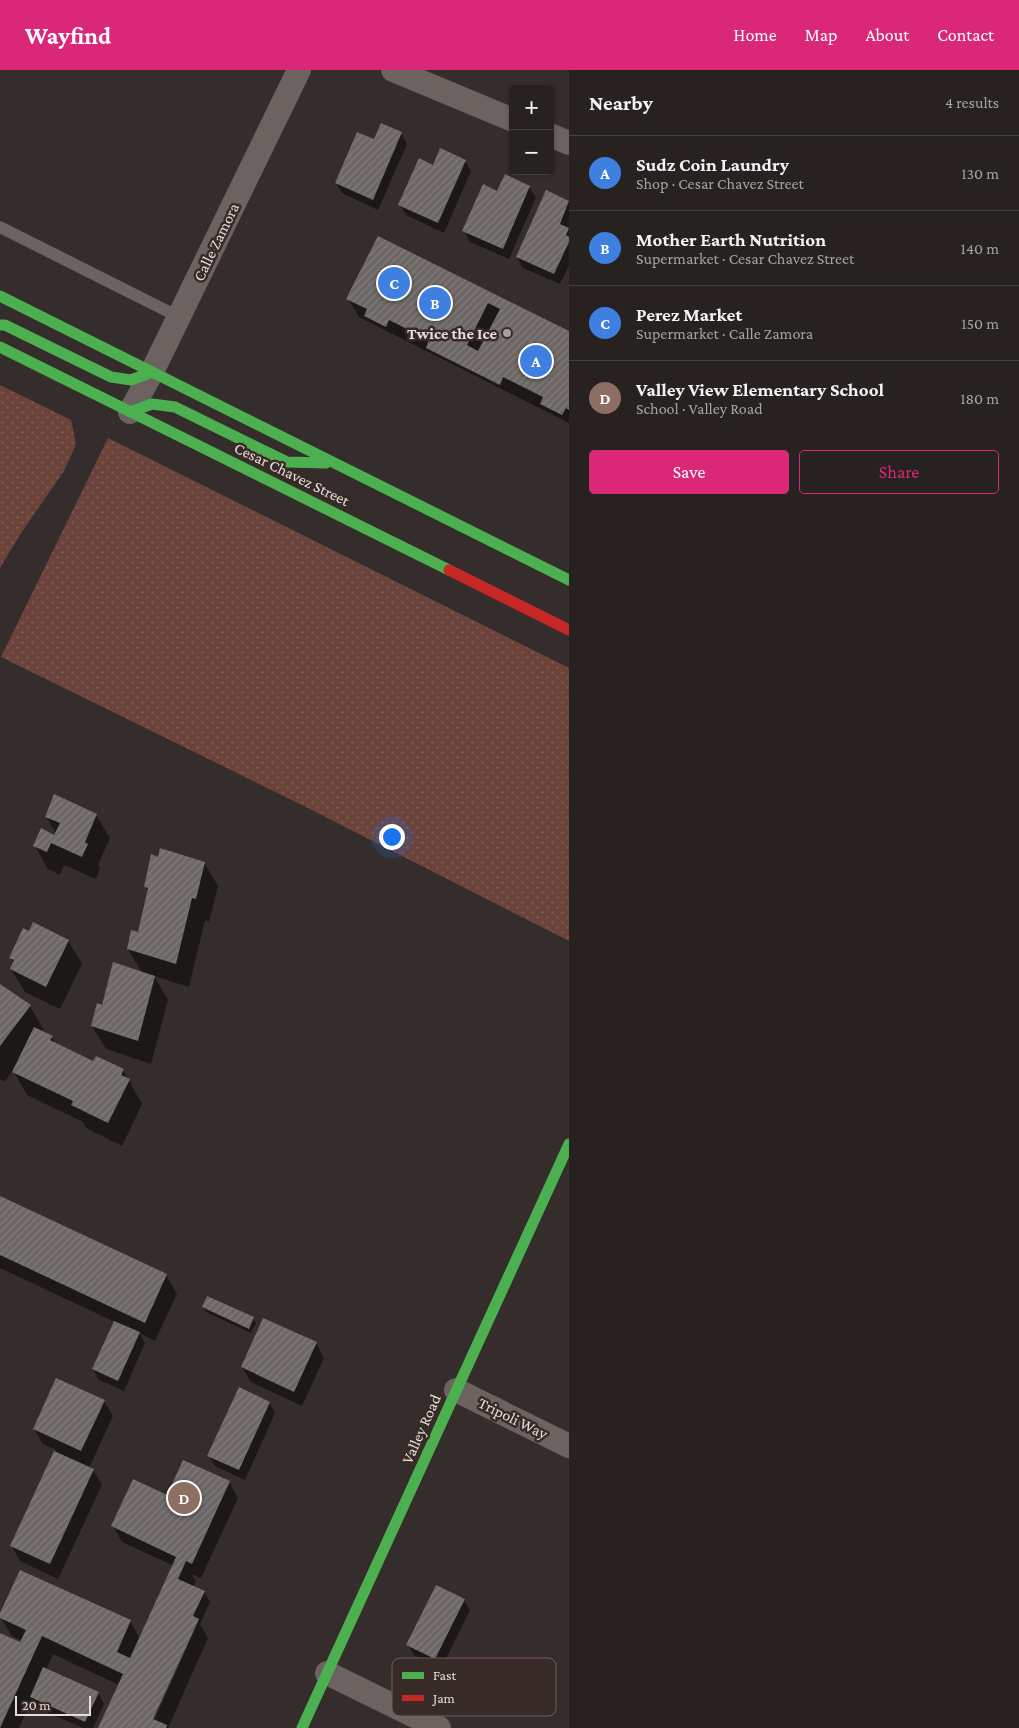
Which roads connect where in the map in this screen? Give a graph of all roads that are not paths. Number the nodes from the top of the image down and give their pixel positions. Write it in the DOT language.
graph roads {
  1 [pos="299,70"];
  2 [pos="393,70"];
  3 [pos="509,118"];
  4 [pos="554,137"];
  5 [pos="569,143"];
  6 [pos="0,227"];
  7 [pos="0,296"];
  8 [pos="179,317"];
  9 [pos="0,325"];
  10 [pos="0,347"];
  11 [pos="152,372"];
  12 [pos="130,412"];
  13 [pos="335,463"];
  14 [pos="569,580"];
  15 [pos="569,630"];
  16 [pos="569,1144"];
  17 [pos="456,1390"];
  18 [pos="569,1446"];
  19 [pos="328,1673"];
  20 [pos="392,1705"];
  21 [pos="415,1716"];
  22 [pos="302,1728"];
  23 [pos="439,1728"];
  1 -- 8 [label="street, Calle Zamora"];
  2 -- 3 [label="street"];
  4 -- 5 [label="street"];
  6 -- 8 [label="lane"];
  7 -- 11 [label="main road, Cesar Chavez Street"];
  8 -- 11 [label="street, Calle Zamora"];
  9 -- 11 [label="main road"];
  10 -- 12 [label="main road, Cesar Chavez Street"];
  11 -- 12 [label="street, Calle Zamora"];
  11 -- 13 [label="main road, Cesar Chavez Street"];
  12 -- 13 [label="main road"];
  12 -- 15 [label="main road, Cesar Chavez Street"];
  13 -- 14 [label="main road, Cesar Chavez Street"];
  16 -- 17 [label="main road, Valley Road"];
  17 -- 18 [label="street, Tripoli Way"];
  17 -- 19 [label="main road, Valley Road"];
  19 -- 20 [label="street"];
  19 -- 22 [label="main road, Valley Road"];
  21 -- 23 [label="street"];
}
